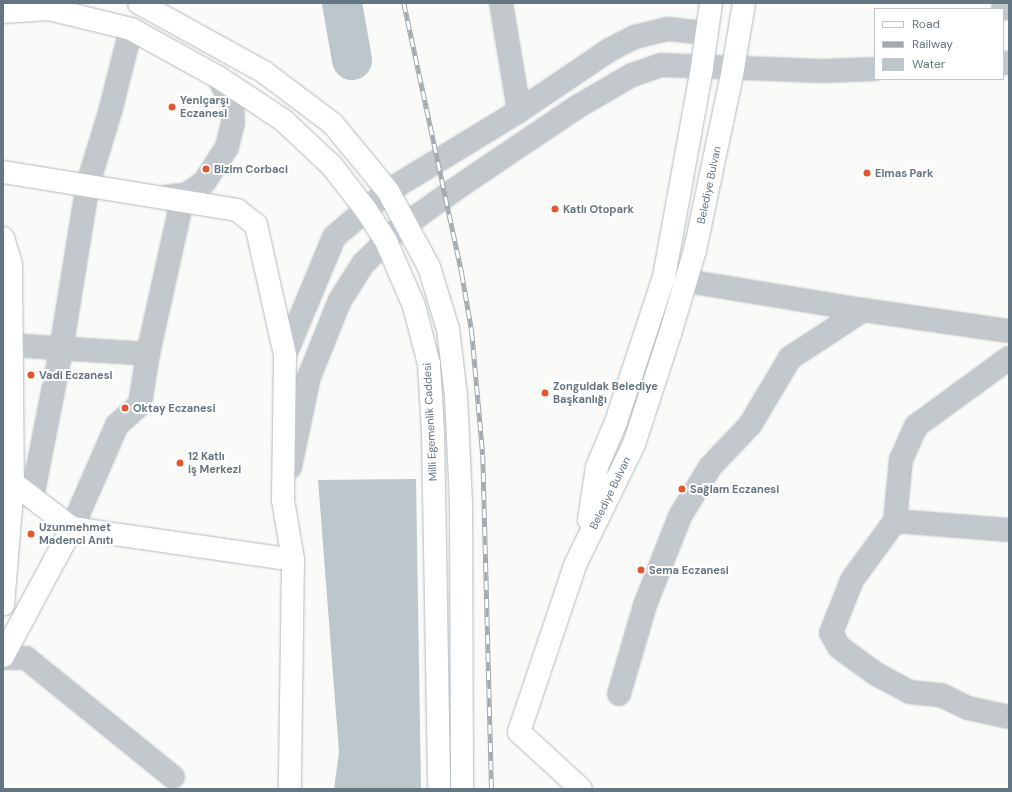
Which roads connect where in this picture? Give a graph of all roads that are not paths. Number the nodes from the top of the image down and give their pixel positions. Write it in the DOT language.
graph roads {
  1 [pos="139,3"];
  2 [pos="502,3"];
  3 [pos="710,3"];
  4 [pos="744,3"];
  5 [pos="3,12"];
  6 [pos="131,29"];
  7 [pos="707,32"];
  8 [pos="702,67"];
  9 [pos="733,69"];
  10 [pos="874,69"];
  11 [pos="218,78"];
  12 [pos="519,111"];
  13 [pos="3,172"];
  14 [pos="88,184"];
  15 [pos="388,191"];
  16 [pos="160,198"];
  17 [pos="182,202"];
  18 [pos="366,210"];
  19 [pos="406,223"];
  20 [pos="3,238"];
  21 [pos="386,241"];
  22 [pos="664,277"];
  23 [pos="687,280"];
  24 [pos="863,310"];
  25 [pos="1009,331"];
  26 [pos="10,345"];
  27 [pos="60,350"];
  28 [pos="148,354"];
  29 [pos="285,355"];
  30 [pos="1009,358"];
  31 [pos="13,483"];
  32 [pos="32,498"];
  33 [pos="283,500"];
  34 [pos="895,521"];
  35 [pos="72,528"];
  36 [pos="1009,530"];
  37 [pos="586,540"];
  38 [pos="293,560"];
  39 [pos="3,605"];
  40 [pos="3,657"];
  41 [pos="619,694"];
  42 [pos="1009,718"];
  43 [pos="173,777"];
  44 [pos="290,789"];
  45 [pos="439,789"];
  46 [pos="462,789"];
  47 [pos="581,789"];
  1 -- 15 [label="main road"];
  2 -- 12 [label="street"];
  3 -- 7 [label="main road, Belediye Bulvarı"];
  4 -- 9 [label="main road, Belediye Bulvarı"];
  5 -- 6 [label="main road, Milli Egemenlik Caddesi"];
  6 -- 11 [label="main road, Milli Egemenlik Caddesi"];
  6 -- 14 [label="street"];
  7 -- 8 [label="main road, Belediye Bulvarı"];
  7 -- 12 [label="street"];
  8 -- 9 [label="street"];
  8 -- 19 [label="street"];
  8 -- 22 [label="main road, Belediye Bulvarı"];
  9 -- 10 [label="street"];
  9 -- 23 [label="main road, Belediye Bulvarı"];
  11 -- 16 [label="street"];
  11 -- 18 [label="main road, Milli Egemenlik Caddesi"];
  12 -- 15 [label="street"];
  13 -- 14 [label="main road"];
  14 -- 16 [label="main road"];
  14 -- 27 [label="street"];
  15 -- 18 [label="street"];
  15 -- 19 [label="main road"];
  16 -- 17 [label="main road"];
  17 -- 28 [label="street"];
  17 -- 29 [label="main road"];
  18 -- 21 [label="main road, Milli Egemenlik Caddesi"];
  18 -- 29 [label="street"];
  19 -- 21 [label="street"];
  19 -- 46 [label="main road"];
  20 -- 26 [label="main road"];
  21 -- 33 [label="street"];
  21 -- 45 [label="main road, Milli Egemenlik Caddesi"];
  22 -- 23 [label="street"];
  22 -- 37 [label="main road, Belediye Bulvarı"];
  23 -- 24 [label="street"];
  23 -- 37 [label="main road, Belediye Bulvarı"];
  24 -- 25 [label="street"];
  24 -- 41 [label="street"];
  26 -- 27 [label="street"];
  26 -- 31 [label="main road"];
  27 -- 28 [label="street"];
  27 -- 32 [label="street"];
  28 -- 35 [label="street"];
  29 -- 33 [label="main road"];
  30 -- 34 [label="street"];
  31 -- 32 [label="main road"];
  31 -- 39 [label="main road"];
  32 -- 35 [label="main road"];
  33 -- 38 [label="main road"];
  34 -- 36 [label="street"];
  34 -- 42 [label="street"];
  35 -- 38 [label="main road"];
  35 -- 40 [label="main road"];
  37 -- 47 [label="main road"];
  38 -- 44 [label="main road"];
  40 -- 43 [label="street"];
}
